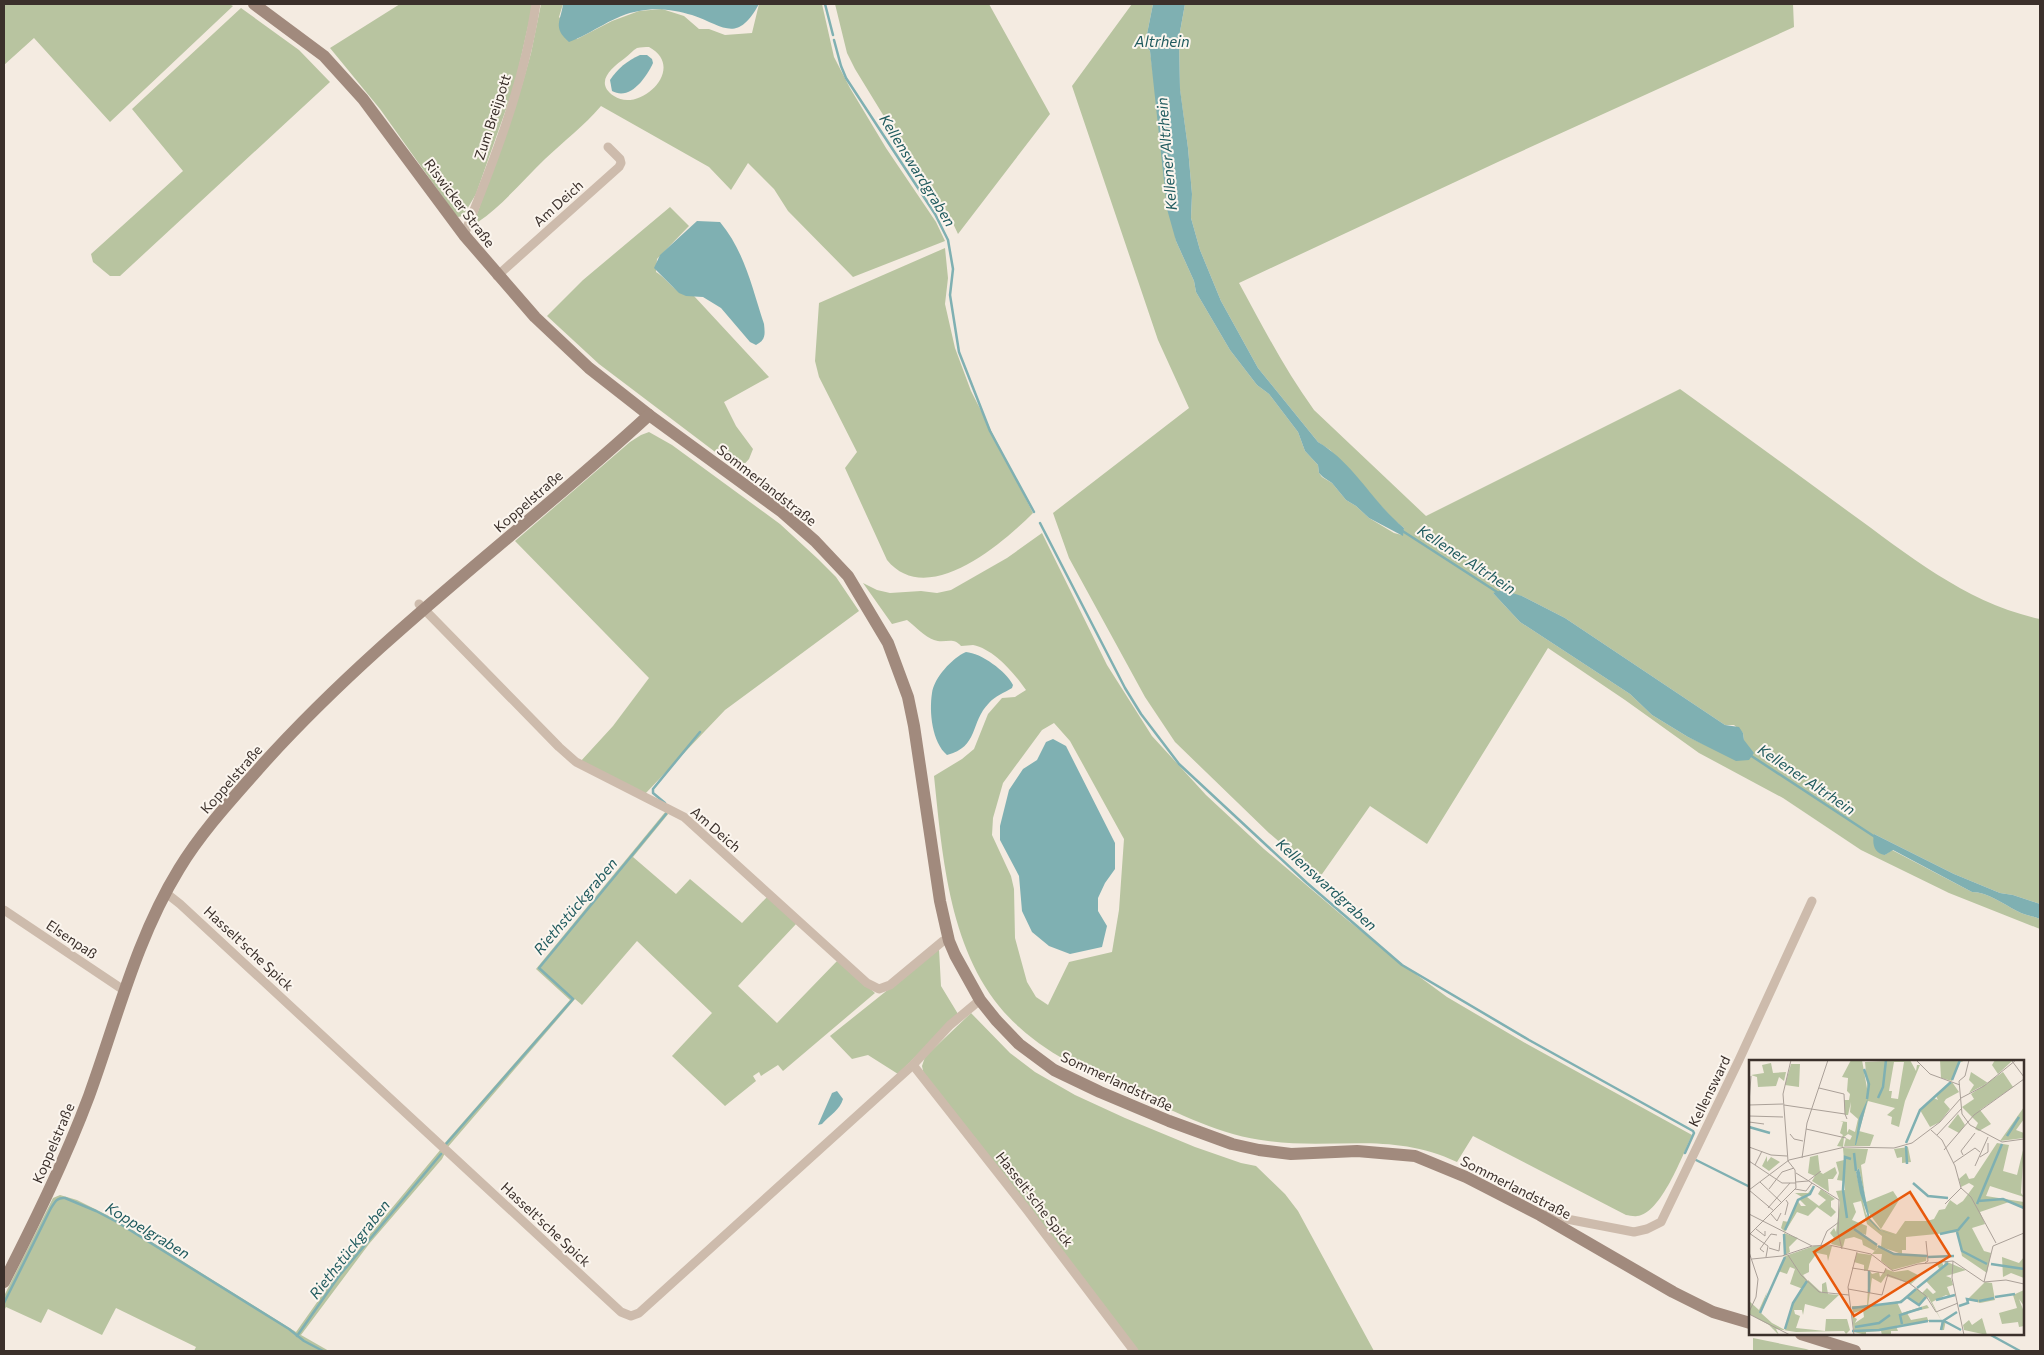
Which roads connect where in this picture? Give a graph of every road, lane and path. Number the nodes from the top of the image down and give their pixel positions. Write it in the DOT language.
graph roads {
  1 [pos="254,4"];
  2 [pos="536,4"];
  3 [pos="608,147"];
  4 [pos="464,236"];
  5 [pos="497,276"];
  6 [pos="649,415"];
  7 [pos="422,607"];
  8 [pos="166,893"];
  9 [pos="1812,901"];
  10 [pos="4,910"];
  11 [pos="949,941"];
  12 [pos="125,991"];
  13 [pos="980,1000"];
  14 [pos="912,1065"];
  15 [pos="1540,1215"];
  16 [pos="4,1282"];
  17 [pos="1749,1323"];
  18 [pos="1804,1335"];
  19 [pos="1134,1351"];
  20 [pos="1855,1351"];
  1 -- 4 [label="street, Riswicker Straße"];
  2 -- 4 [label="street, Zum Breijpott"];
  3 -- 5 [label="street, Am Deich"];
  4 -- 5 [label="street, Riswicker Straße"];
  5 -- 6 [label="street, Riswicker Straße"];
  6 -- 7 [label="street, Koppelstraße"];
  6 -- 11 [label="street, Sommerlandstraße"];
  7 -- 8 [label="street, Koppelstraße"];
  7 -- 11 [label="street, Am Deich"];
  8 -- 12 [label="street, Koppelstraße"];
  8 -- 14 [label="street, Hasselt'sche Spick"];
  9 -- 15 [label="street, Kellensward"];
  10 -- 12 [label="street, Elsenpaß"];
  11 -- 13 [label="street, Sommerlandstraße"];
  12 -- 16 [label="street, Koppelstraße"];
  13 -- 14 [label="street, Hasselt'sche Spick"];
  13 -- 15 [label="street, Sommerlandstraße"];
  14 -- 19 [label="street, Hasselt'sche Spick"];
  15 -- 17 [label="street, Sommerlandstraße"];
  18 -- 20 [label="street"];
}
